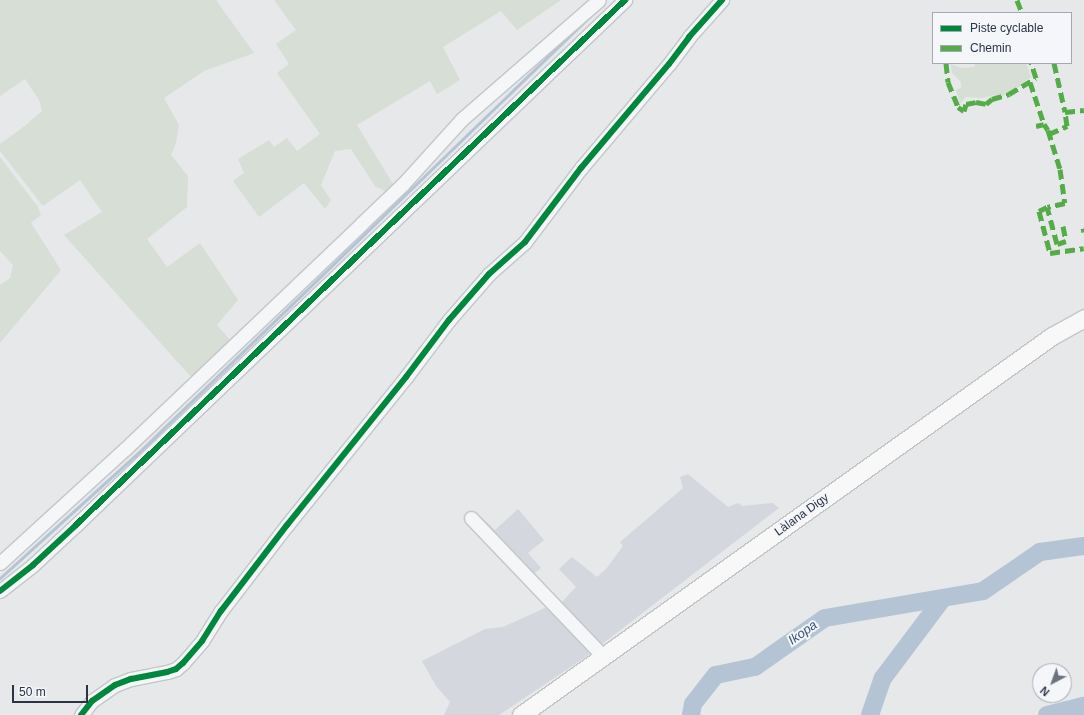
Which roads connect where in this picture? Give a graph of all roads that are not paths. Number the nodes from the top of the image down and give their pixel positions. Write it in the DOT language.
graph roads {
  1 [pos="599,0"];
  2 [pos="625,0"];
  3 [pos="722,0"];
  4 [pos="1084,318"];
  5 [pos="471,518"];
  6 [pos="0,563"];
  7 [pos="0,591"];
  8 [pos="604,657"];
  9 [pos="81,715"];
  10 [pos="520,715"];
  1 -- 6 [label="street"];
  2 -- 7 [label="street"];
  3 -- 9 [label="street"];
  4 -- 8 [label="main road, Làlana Digy"];
  5 -- 8 [label="street"];
  8 -- 10 [label="main road, Làlana Digy"];
}
